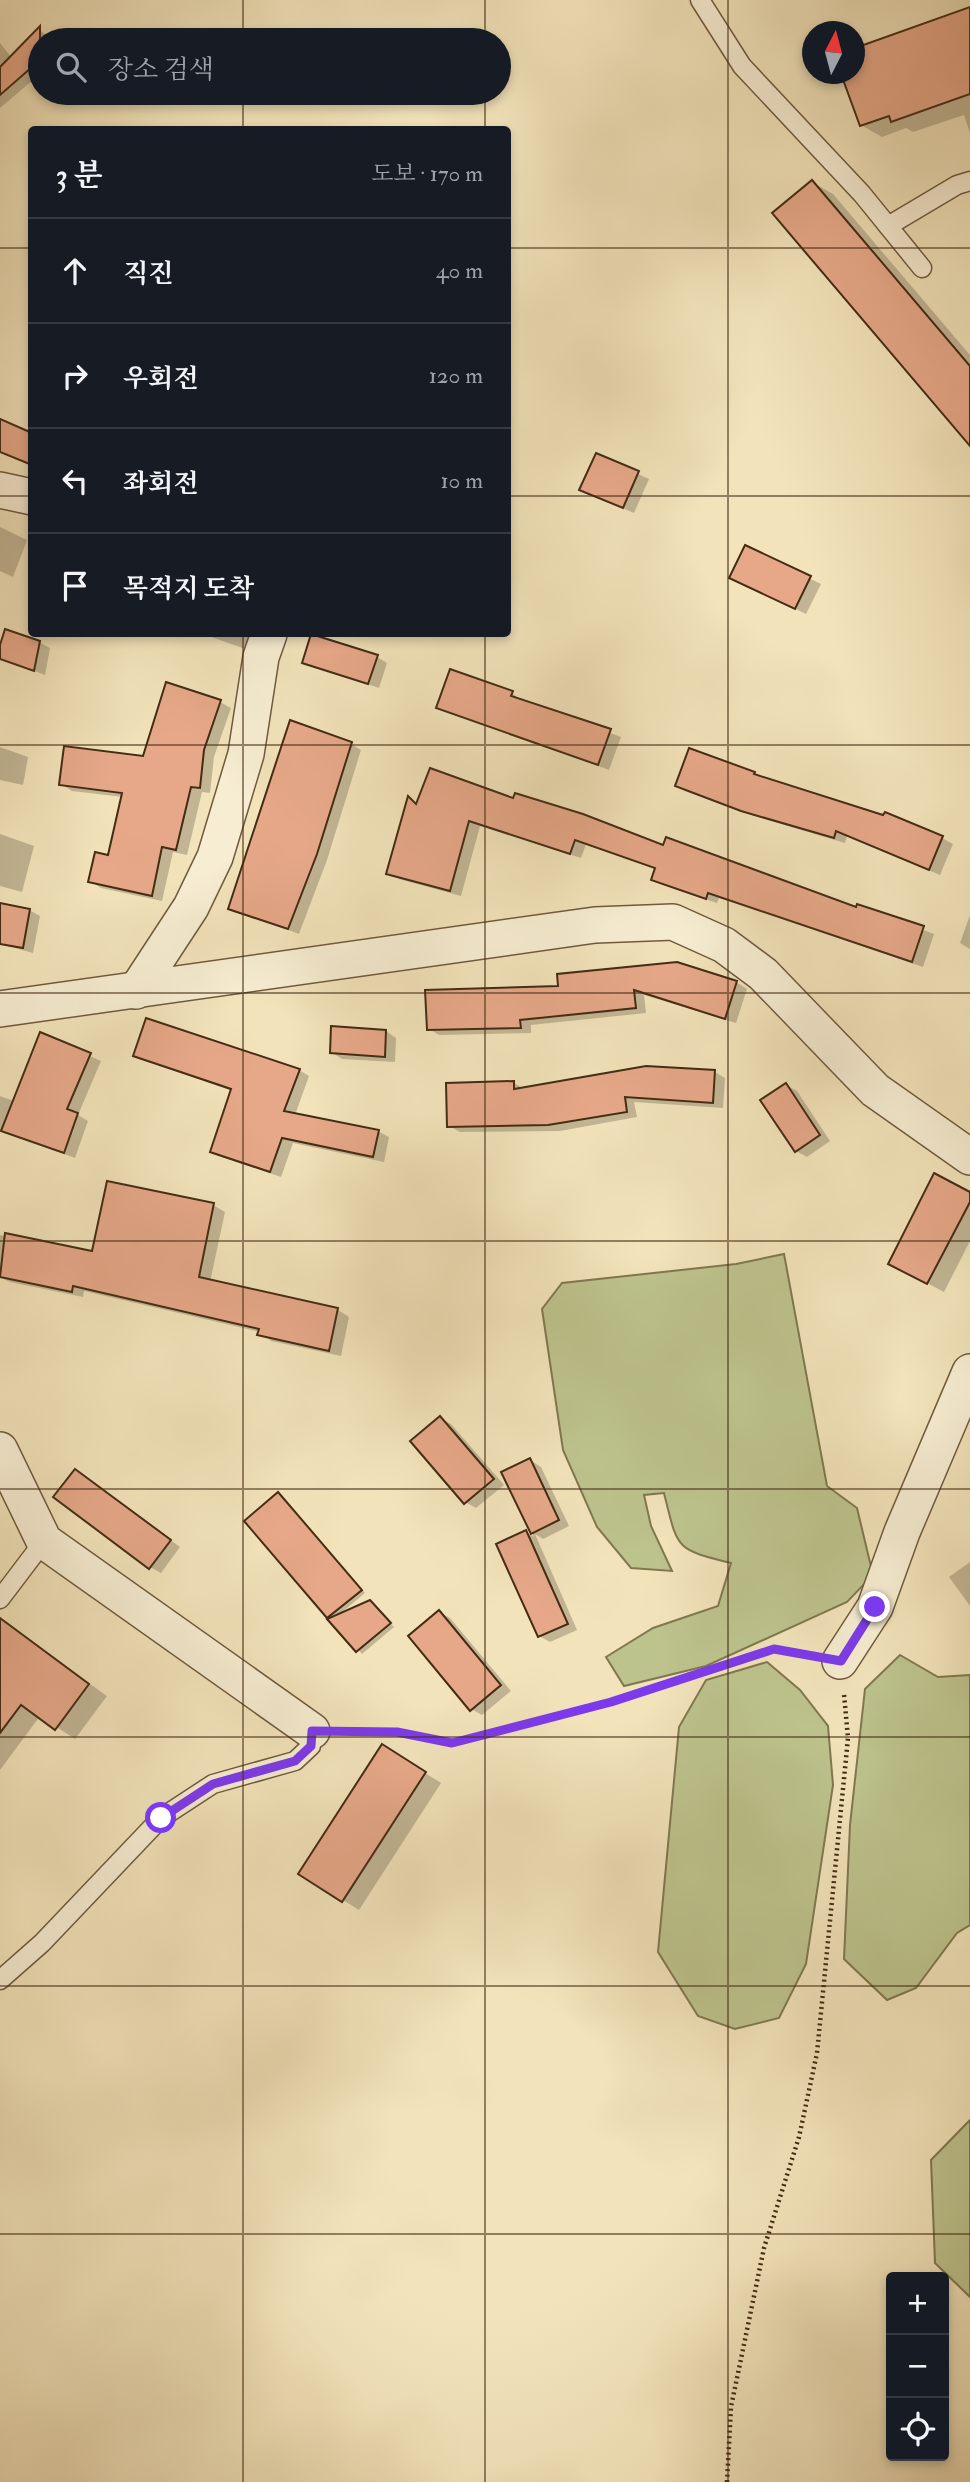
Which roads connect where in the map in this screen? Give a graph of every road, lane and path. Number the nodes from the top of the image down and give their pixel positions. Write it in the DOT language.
graph roads {
  1 [pos="700,0"];
  2 [pos="970,181"];
  3 [pos="888,226"];
  4 [pos="922,268"];
  5 [pos="0,490"];
  6 [pos="28,496"];
  7 [pos="268,637"];
  8 [pos="136,991"];
  9 [pos="0,1009"];
  10 [pos="970,1157"];
  11 [pos="970,1372"];
  12 [pos="0,1450"];
  13 [pos="44,1541"];
  14 [pos="0,1599"];
  15 [pos="841,1661"];
  16 [pos="312,1731"];
  17 [pos="0,1980"];
  18 [pos="727,2482"];
  1 -- 3 [label="lane"];
  2 -- 3 [label="lane"];
  3 -- 4 [label="lane"];
  5 -- 6 [label="street"];
  7 -- 8 [label="street"];
  8 -- 9 [label="street"];
  8 -- 10 [label="street"];
  11 -- 15 [label="street"];
  12 -- 13 [label="street"];
  13 -- 14 [label="lane"];
  13 -- 16 [label="street"];
  15 -- 16 [label="path"];
  15 -- 18 [label="path"];
  16 -- 17 [label="lane"];
}
